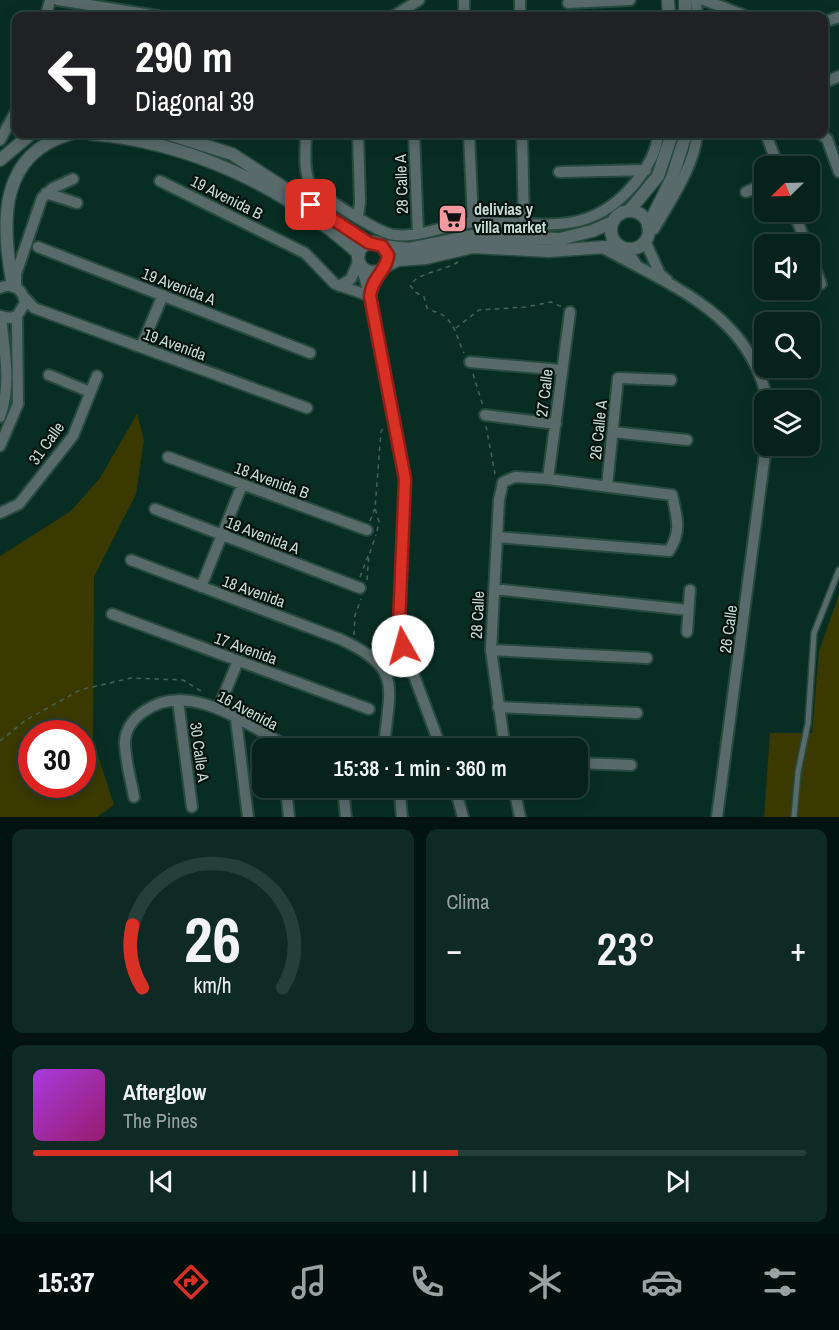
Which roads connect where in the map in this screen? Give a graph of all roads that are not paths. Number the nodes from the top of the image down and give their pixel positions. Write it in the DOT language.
graph roads {
  1 [pos="58,0"];
  2 [pos="419,0"];
  3 [pos="630,0"];
  4 [pos="704,0"];
  5 [pos="568,3"];
  6 [pos="133,12"];
  7 [pos="409,12"];
  8 [pos="736,12"];
  9 [pos="12,118"];
  10 [pos="26,138"];
  11 [pos="52,138"];
  12 [pos="123,138"];
  13 [pos="182,138"];
  14 [pos="306,138"];
  15 [pos="358,138"];
  16 [pos="414,138"];
  17 [pos="470,138"];
  18 [pos="522,138"];
  19 [pos="658,138"];
  20 [pos="671,138"];
  21 [pos="685,138"];
  22 [pos="696,138"];
  23 [pos="768,138"];
  24 [pos="825,138"];
  25 [pos="0,140"];
  26 [pos="774,156"];
  27 [pos="0,160"];
  28 [pos="646,170"];
  29 [pos="559,172"];
  30 [pos="839,172"];
  31 [pos="73,179"];
  32 [pos="160,181"];
  33 [pos="754,188"];
  34 [pos="746,192"];
  35 [pos="46,193"];
  36 [pos="77,203"];
  37 [pos="629,212"];
  38 [pos="358,217"];
  39 [pos="473,222"];
  40 [pos="613,222"];
  41 [pos="524,224"];
  42 [pos="647,232"];
  43 [pos="418,233"];
  44 [pos="369,243"];
  45 [pos="382,246"];
  46 [pos="38,247"];
  47 [pos="623,247"];
  48 [pos="605,249"];
  49 [pos="359,260"];
  50 [pos="638,266"];
  51 [pos="383,268"];
  52 [pos="339,286"];
  53 [pos="15,287"];
  54 [pos="0,288"];
  55 [pos="676,288"];
  56 [pos="163,295"];
  57 [pos="370,296"];
  58 [pos="25,311"];
  59 [pos="570,312"];
  60 [pos="0,316"];
  61 [pos="141,348"];
  62 [pos="310,353"];
  63 [pos="470,362"];
  64 [pos="562,370"];
  65 [pos="49,375"];
  66 [pos="97,375"];
  67 [pos="671,380"];
  68 [pos="765,390"];
  69 [pos="90,392"];
  70 [pos="307,408"];
  71 [pos="485,415"];
  72 [pos="0,417"];
  73 [pos="555,424"];
  74 [pos="613,432"];
  75 [pos="687,440"];
  76 [pos="0,447"];
  77 [pos="765,456"];
  78 [pos="168,457"];
  79 [pos="548,479"];
  80 [pos="242,485"];
  81 [pos="608,486"];
  82 [pos="155,509"];
  83 [pos="0,513"];
  84 [pos="367,530"];
  85 [pos="222,536"];
  86 [pos="497,537"];
  87 [pos="131,560"];
  88 [pos="839,570"];
  89 [pos="201,587"];
  90 [pos="358,587"];
  91 [pos="494,589"];
  92 [pos="690,590"];
  93 [pos="688,610"];
  94 [pos="112,614"];
  95 [pos="687,632"];
  96 [pos="491,650"];
  97 [pos="647,658"];
  98 [pos="238,661"];
  99 [pos="178,700"];
  100 [pos="498,707"];
  101 [pos="218,709"];
  102 [pos="369,709"];
  103 [pos="637,713"];
  104 [pos="236,719"];
  105 [pos="269,738"];
  106 [pos="385,738"];
  107 [pos="437,738"];
  108 [pos="503,738"];
  109 [pos="588,763"];
  110 [pos="631,765"];
  111 [pos="134,797"];
  112 [pos="287,798"];
  113 [pos="344,798"];
  114 [pos="400,798"];
  115 [pos="458,798"];
  116 [pos="516,798"];
  117 [pos="192,807"];
  118 [pos="248,817"];
  119 [pos="289,817"];
  120 [pos="346,817"];
  121 [pos="402,817"];
  122 [pos="463,817"];
  123 [pos="520,817"];
  124 [pos="717,817"];
  125 [pos="794,817"];
  1 -- 6 [label="street"];
  2 -- 7 [label="street"];
  3 -- 5 [label="street"];
  4 -- 8 [label="street"];
  9 -- 25 [label="street"];
  10 -- 27 [label="street"];
  11 -- 53 [label="street"];
  12 -- 49 [label="street"];
  13 -- 44 [label="street"];
  14 -- 38 [label="street"];
  15 -- 38 [label="street"];
  16 -- 43 [label="street, 28 Calle A"];
  17 -- 39 [label="street"];
  18 -- 41 [label="street"];
  19 -- 28 [label="street"];
  20 -- 37 [label="street"];
  21 -- 42 [label="street"];
  22 -- 42 [label="street"];
  23 -- 26 [label="street"];
  24 -- 30 [label="street"];
  28 -- 29 [label="street"];
  28 -- 41 [label="street"];
  31 -- 35 [label="street"];
  32 -- 52 [label="street, 19 Avenida B"];
  33 -- 34 [label="street"];
  35 -- 36 [label="street"];
  35 -- 53 [label="street"];
  37 -- 40 [label="street"];
  37 -- 42 [label="street"];
  38 -- 43 [label="street"];
  39 -- 41 [label="street"];
  39 -- 43 [label="street"];
  40 -- 45 [label="street"];
  40 -- 47 [label="street"];
  42 -- 47 [label="street"];
  42 -- 55 [label="street"];
  44 -- 45 [label="street"];
  44 -- 49 [label="street"];
  45 -- 51 [label="street"];
  46 -- 56 [label="street, 19 Avenida A"];
  47 -- 48 [label="street"];
  47 -- 50 [label="street"];
  48 -- 50 [label="street"];
  48 -- 51 [label="street"];
  49 -- 51 [label="street"];
  49 -- 52 [label="street"];
  49 -- 57 [label="street"];
  50 -- 55 [label="street"];
  51 -- 57 [label="street"];
  52 -- 57 [label="street, 19 Avenida B"];
  53 -- 54 [label="street"];
  53 -- 58 [label="street"];
  55 -- 68 [label="street"];
  56 -- 61 [label="street"];
  56 -- 62 [label="street, 19 Avenida A"];
  57 -- 107 [label="street"];
  58 -- 60 [label="street"];
  58 -- 61 [label="street, 19 Avenida"];
  58 -- 76 [label="street"];
  59 -- 64 [label="street, 27 Calle"];
  60 -- 72 [label="street"];
  61 -- 70 [label="street, 19 Avenida"];
  63 -- 64 [label="street"];
  64 -- 73 [label="street, 27 Calle"];
  65 -- 69 [label="street"];
  66 -- 69 [label="street, 31 Calle"];
  67 -- 74 [label="street, 26 Calle A"];
  69 -- 83 [label="street, 31 Calle"];
  71 -- 73 [label="street"];
  73 -- 79 [label="street, 27 Calle"];
  74 -- 75 [label="street"];
  74 -- 81 [label="street, 26 Calle A"];
  77 -- 124 [label="street, 26 Calle"];
  78 -- 80 [label="street, 18 Avenida B"];
  79 -- 81 [label="street"];
  79 -- 86 [label="street, 28 Calle"];
  80 -- 84 [label="street, 18 Avenida B"];
  80 -- 85 [label="street"];
  81 -- 86 [label="street"];
  82 -- 85 [label="street, 18 Avenida A"];
  85 -- 89 [label="street"];
  85 -- 90 [label="street, 18 Avenida A"];
  86 -- 91 [label="street, 28 Calle"];
  87 -- 89 [label="street, 18 Avenida"];
  88 -- 125 [label="lane"];
  89 -- 106 [label="street, 18 Avenida"];
  91 -- 93 [label="street"];
  91 -- 96 [label="street, 28 Calle"];
  92 -- 93 [label="street"];
  93 -- 95 [label="street"];
  94 -- 98 [label="street, 17 Avenida"];
  96 -- 97 [label="street"];
  96 -- 100 [label="street, 28 Calle"];
  98 -- 101 [label="street"];
  98 -- 102 [label="street, 17 Avenida"];
  99 -- 101 [label="street, 16 Avenida"];
  99 -- 111 [label="street, 16 Avenida"];
  99 -- 117 [label="street, 30 Calle A"];
  100 -- 103 [label="street"];
  100 -- 108 [label="street, 28 Calle"];
  101 -- 104 [label="street, 16 Avenida"];
  104 -- 105 [label="street, 16 Avenida"];
  104 -- 118 [label="street"];
  109 -- 110 [label="street"];
  112 -- 119 [label="street"];
  113 -- 120 [label="street"];
  114 -- 121 [label="street"];
  115 -- 122 [label="street"];
  116 -- 123 [label="street"];
}
